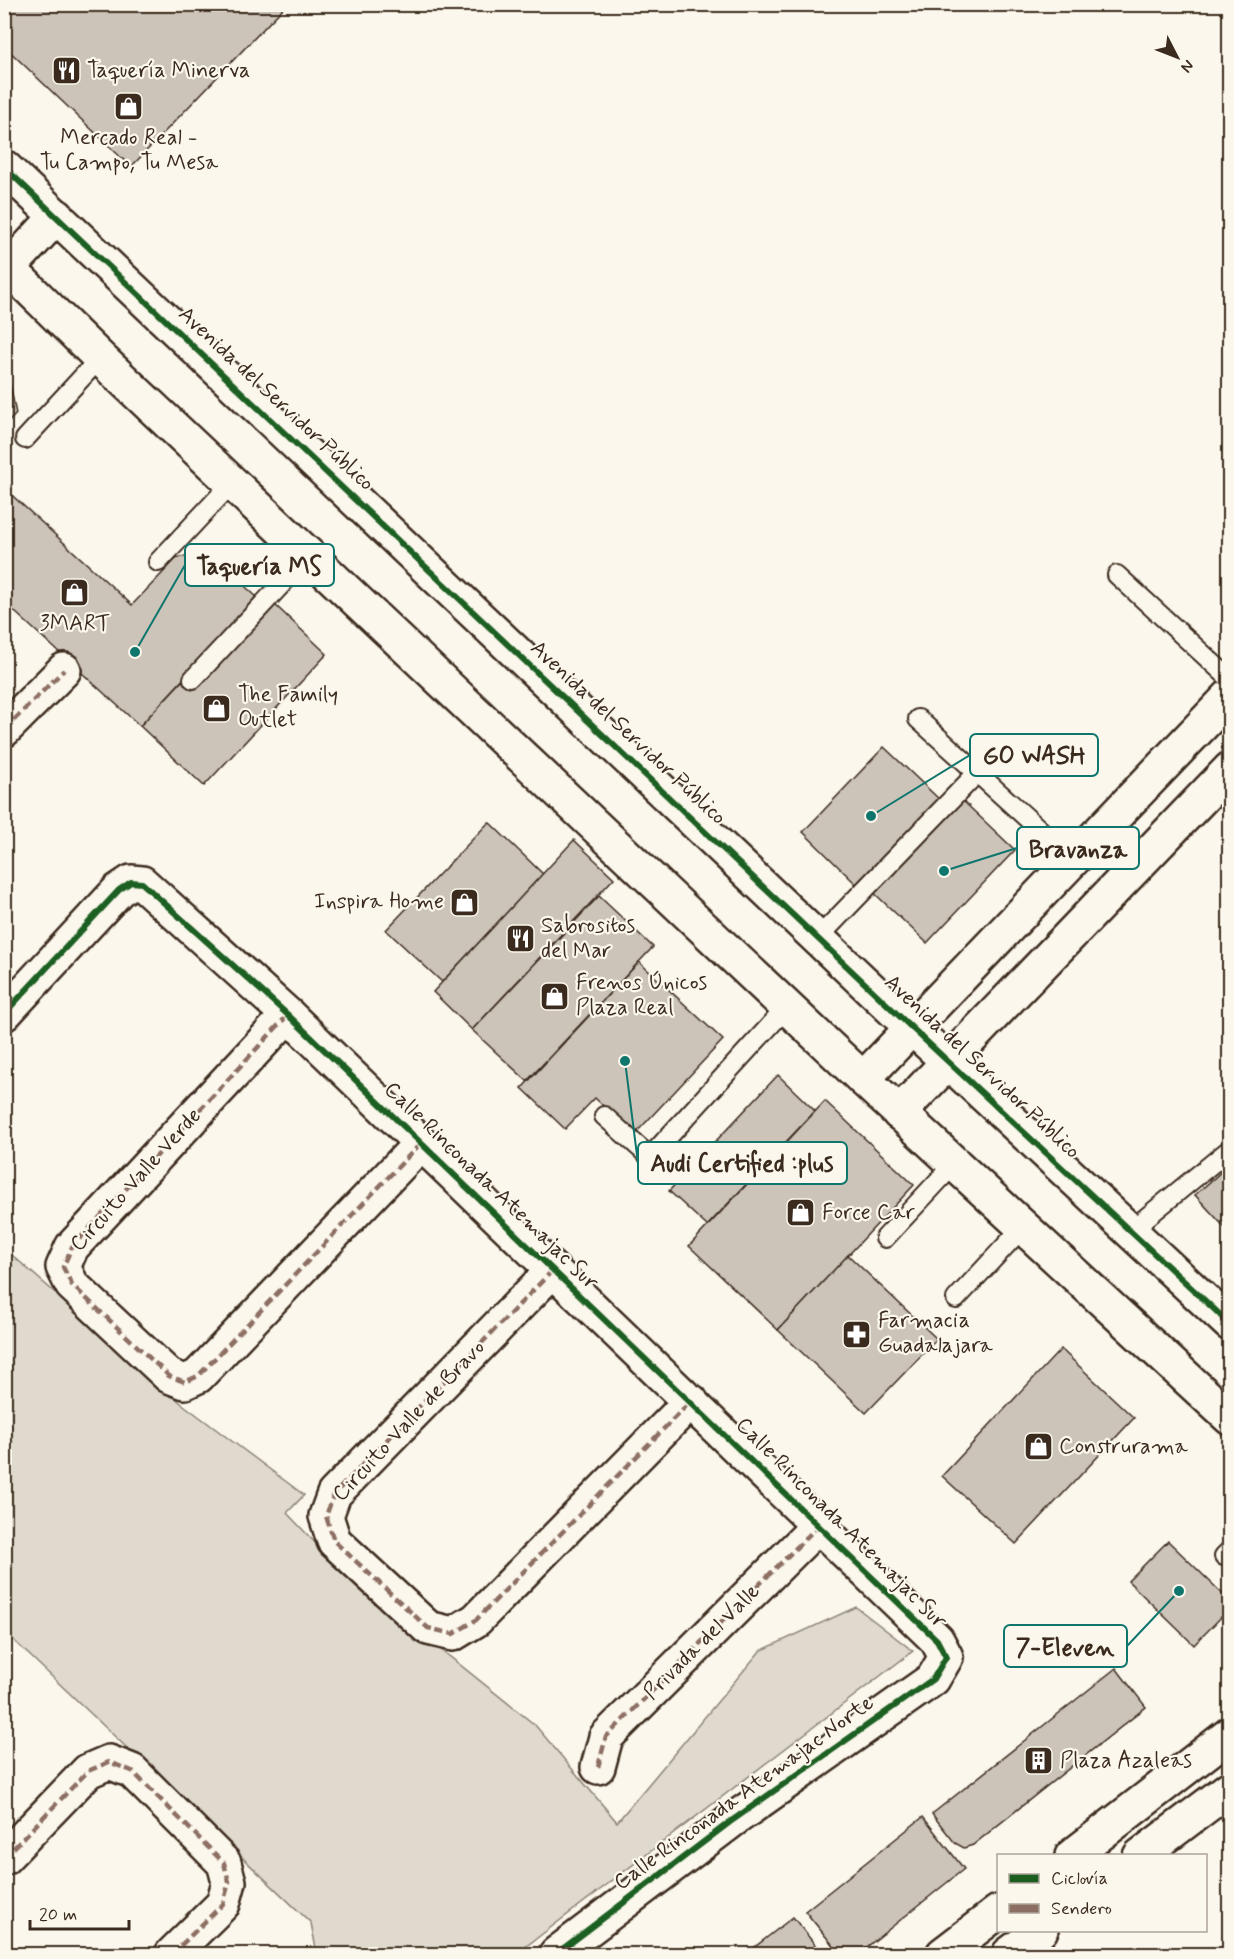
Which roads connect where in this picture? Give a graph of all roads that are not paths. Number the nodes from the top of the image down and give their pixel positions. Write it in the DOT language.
graph roads {
  1 [pos="4,167"];
  2 [pos="57,216"];
  3 [pos="6,268"];
  4 [pos="100,358"];
  5 [pos="25,439"];
  6 [pos="232,483"];
  7 [pos="309,555"];
  8 [pos="159,562"];
  9 [pos="1118,575"];
  10 [pos="64,670"];
  11 [pos="193,679"];
  12 [pos="1230,679"];
  13 [pos="1230,696"];
  14 [pos="918,719"];
  15 [pos="4,730"];
  16 [pos="1230,768"];
  17 [pos="977,773"];
  18 [pos="1073,860"];
  19 [pos="818,938"];
  20 [pos="787,1007"];
  21 [pos="4,1014"];
  22 [pos="288,1015"];
  23 [pos="912,1028"];
  24 [pos="949,1061"];
  25 [pos="863,1079"];
  26 [pos="899,1113"];
  27 [pos="604,1116"];
  28 [pos="421,1143"];
  29 [pos="1230,1149"];
  30 [pos="954,1164"];
  31 [pos="1023,1227"];
  32 [pos="1131,1230"];
  33 [pos="885,1238"];
  34 [pos="553,1270"];
  35 [pos="956,1299"];
  36 [pos="1230,1324"];
  37 [pos="691,1401"];
  38 [pos="1230,1418"];
  39 [pos="819,1525"];
  40 [pos="946,1657"];
  41 [pos="1230,1734"];
  42 [pos="598,1767"];
  43 [pos="1230,1788"];
  44 [pos="1075,1854"];
  45 [pos="1143,1854"];
  46 [pos="4,1858"];
  47 [pos="997,1914"];
  48 [pos="1038,1932"];
  49 [pos="172,1954"];
  50 [pos="556,1954"];
  51 [pos="943,1954"];
  52 [pos="1009,1954"];
  1 -- 2 [label="street, Avenida del Servidor Público"];
  2 -- 3 [label="street"];
  2 -- 19 [label="street, Avenida del Servidor Público"];
  3 -- 4 [label="street"];
  4 -- 5 [label="lane"];
  4 -- 6 [label="street"];
  6 -- 7 [label="street"];
  6 -- 8 [label="lane"];
  7 -- 11 [label="lane"];
  7 -- 20 [label="street"];
  9 -- 12 [label="lane"];
  10 -- 15 [label="street"];
  13 -- 18 [label="street"];
  14 -- 17 [label="lane"];
  16 -- 24 [label="street"];
  17 -- 18 [label="lane"];
  17 -- 19 [label="lane"];
  18 -- 23 [label="street"];
  19 -- 23 [label="street, Avenida del Servidor Público"];
  20 -- 25 [label="street"];
  20 -- 27 [label="lane"];
  21 -- 22 [label="street, Calle Rinconada Atemajac Sur"];
  22 -- 28 [label="street, Calle Rinconada Atemajac Sur"];
  22 -- 28 [label="street, Circuito Valle Verde"];
  23 -- 24 [label="street, Avenida del Servidor Público"];
  23 -- 25 [label="street"];
  24 -- 26 [label="street"];
  24 -- 32 [label="street, Avenida del Servidor Público"];
  25 -- 26 [label="street"];
  26 -- 30 [label="street"];
  28 -- 34 [label="street, Calle Rinconada Atemajac Sur"];
  29 -- 32 [label="lane"];
  30 -- 31 [label="street"];
  30 -- 33 [label="lane"];
  31 -- 35 [label="lane"];
  31 -- 38 [label="street"];
  32 -- 36 [label="street, Avenida del Servidor Público"];
  34 -- 37 [label="street, Calle Rinconada Atemajac Sur"];
  34 -- 37 [label="street, Circuito Valle de Bravo"];
  37 -- 39 [label="street, Calle Rinconada Atemajac Sur"];
  39 -- 40 [label="street, Calle Rinconada Atemajac Sur"];
  39 -- 42 [label="street, Privada del Valle"];
  40 -- 50 [label="street, Calle Rinconada Atemajac Norte"];
  41 -- 44 [label="street"];
  43 -- 45 [label="street"];
  46 -- 49 [label="street"];
  47 -- 51 [label="street"];
  48 -- 52 [label="street"];
}
